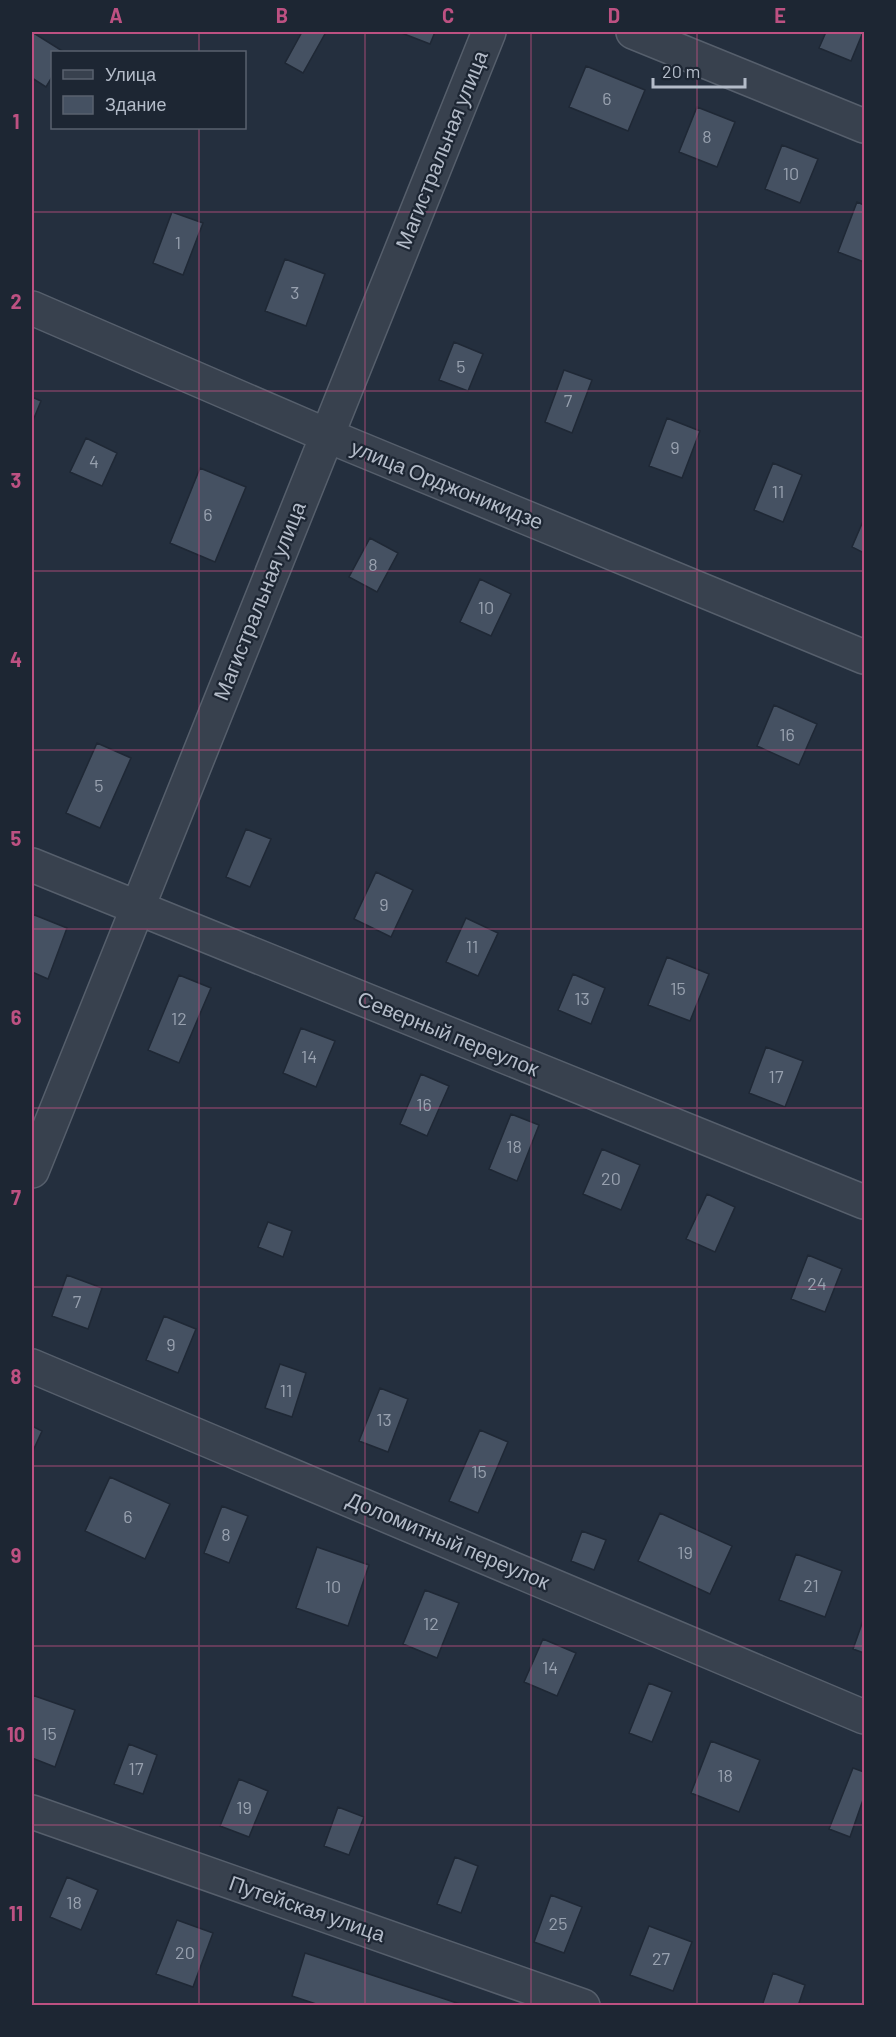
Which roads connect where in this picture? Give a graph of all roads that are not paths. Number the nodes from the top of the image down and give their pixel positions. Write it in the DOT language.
graph roads {
  1 [pos="489,32"];
  2 [pos="633,32"];
  3 [pos="864,126"];
  4 [pos="32,308"];
  5 [pos="326,435"];
  6 [pos="864,657"];
  7 [pos="32,865"];
  8 [pos="138,909"];
  9 [pos="32,1171"];
  10 [pos="864,1202"];
  11 [pos="32,1366"];
  12 [pos="864,1716"];
  13 [pos="32,1812"];
  14 [pos="583,2006"];
  1 -- 5 [label="street, Магистральная улица"];
  2 -- 3 [label="street"];
  4 -- 5 [label="street, улица Орджоникидзе"];
  5 -- 6 [label="street, улица Орджоникидзе"];
  5 -- 8 [label="street, Магистральная улица"];
  7 -- 8 [label="street, Северный переулок"];
  8 -- 9 [label="street, Магистральная улица"];
  8 -- 10 [label="street, Северный переулок"];
  11 -- 12 [label="street, Доломитный переулок"];
  13 -- 14 [label="street, Путейская улица"];
}
